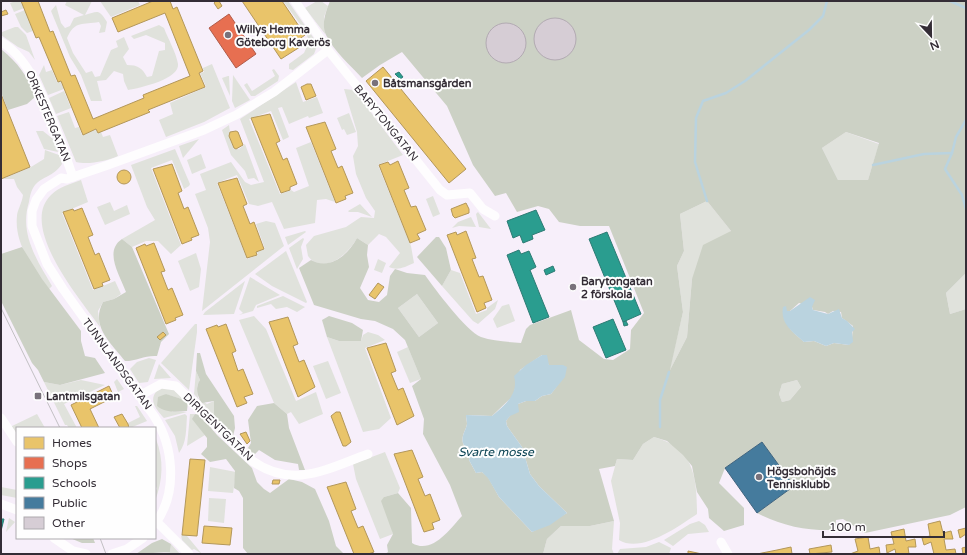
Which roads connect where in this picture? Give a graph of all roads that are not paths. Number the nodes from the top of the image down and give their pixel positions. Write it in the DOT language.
graph roads {
  1 [pos="294,1"];
  2 [pos="1,42"];
  3 [pos="328,50"];
  4 [pos="70,178"];
  5 [pos="495,216"];
  6 [pos="139,396"];
  7 [pos="1,418"];
  8 [pos="16,440"];
  9 [pos="368,454"];
  10 [pos="1,504"];
  11 [pos="16,510"];
  12 [pos="156,523"];
  13 [pos="55,539"];
  14 [pos="143,539"];
  15 [pos="721,542"];
  16 [pos="115,553"];
  17 [pos="86,554"];
  18 [pos="189,554"];
  19 [pos="728,554"];
  1 -- 3 [label="street, BARYTONGATAN"];
  2 -- 4 [label="street, ORKESTERGATAN"];
  3 -- 4 [label="street, TUNNLANDSGATAN"];
  3 -- 5 [label="street, BARYTONGATAN"];
  4 -- 6 [label="street, TUNNLANDSGATAN"];
  6 -- 9 [label="street, DIRIGENTGATAN"];
  6 -- 12 [label="street, TUNNLANDSGATAN"];
  7 -- 8 [label="street"];
  10 -- 11 [label="street"];
  12 -- 18 [label="street"];
  13 -- 17 [label="street"];
  14 -- 16 [label="street"];
  15 -- 19 [label="street"];
}
